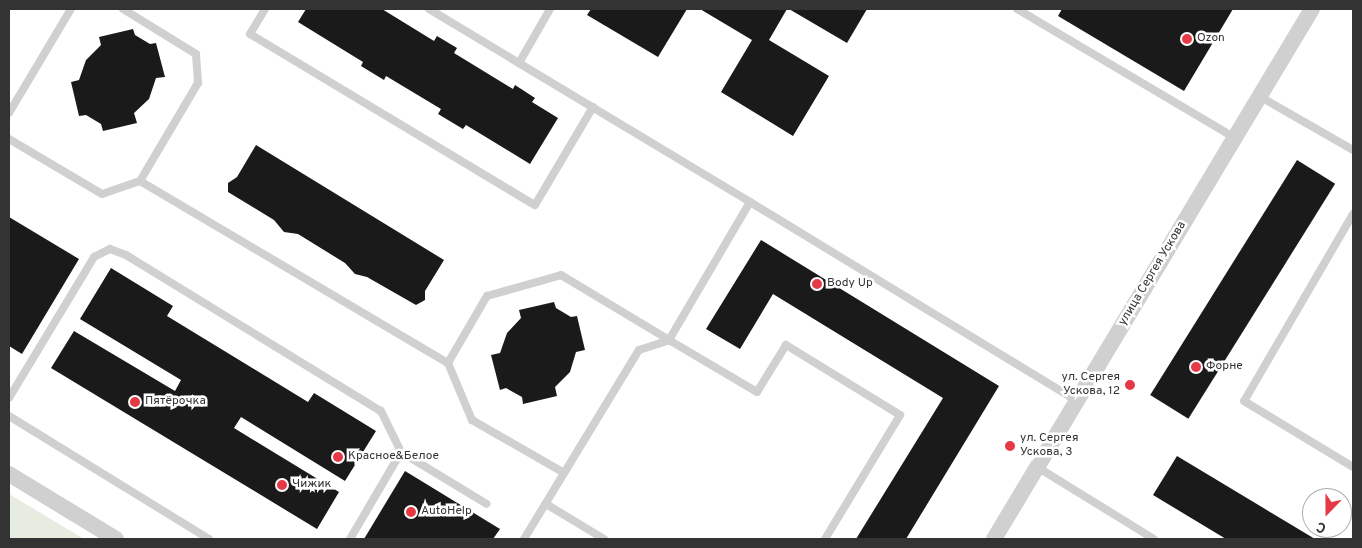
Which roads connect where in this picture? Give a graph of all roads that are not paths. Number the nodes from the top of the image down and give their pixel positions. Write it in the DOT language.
graph roads {
  1 [pos="71,9"];
  2 [pos="122,9"];
  3 [pos="265,9"];
  4 [pos="429,9"];
  5 [pos="550,9"];
  6 [pos="1017,9"];
  7 [pos="1312,9"];
  8 [pos="518,63"];
  9 [pos="1259,96"];
  10 [pos="593,107"];
  11 [pos="9,113"];
  12 [pos="1235,138"];
  13 [pos="9,139"];
  14 [pos="1353,150"];
  15 [pos="140,181"];
  16 [pos="750,202"];
  17 [pos="1353,214"];
  18 [pos="669,340"];
  19 [pos="448,363"];
  20 [pos="9,398"];
  21 [pos="1077,401"];
  22 [pos="9,416"];
  23 [pos="401,452"];
  24 [pos="1038,467"];
  25 [pos="1353,467"];
  26 [pos="564,473"];
  27 [pos="9,474"];
  28 [pos="487,504"];
  29 [pos="546,504"];
  30 [pos="116,539"];
  31 [pos="209,539"];
  32 [pos="350,539"];
  33 [pos="524,539"];
  34 [pos="604,539"];
  35 [pos="825,539"];
  36 [pos="994,539"];
  37 [pos="1154,539"];
  1 -- 11 [label="lane"];
  2 -- 15 [label="lane"];
  3 -- 10 [label="lane"];
  4 -- 8 [label="lane"];
  5 -- 8 [label="lane"];
  6 -- 12 [label="lane"];
  7 -- 9 [label="street, улица Сергея Ускова"];
  8 -- 10 [label="lane"];
  9 -- 12 [label="street, улица Сергея Ускова"];
  9 -- 14 [label="lane"];
  10 -- 16 [label="lane"];
  12 -- 21 [label="street, улица Сергея Ускова"];
  13 -- 15 [label="lane"];
  15 -- 19 [label="lane"];
  16 -- 18 [label="lane"];
  16 -- 21 [label="lane"];
  17 -- 25 [label="lane"];
  18 -- 19 [label="lane"];
  18 -- 26 [label="lane"];
  18 -- 35 [label="lane"];
  19 -- 26 [label="lane"];
  20 -- 23 [label="lane"];
  21 -- 24 [label="street, улица Сергея Ускова"];
  22 -- 31 [label="lane"];
  23 -- 28 [label="lane"];
  23 -- 32 [label="lane"];
  24 -- 36 [label="street, улица Сергея Ускова"];
  24 -- 37 [label="lane"];
  26 -- 29 [label="lane"];
  27 -- 30 [label="street"];
  29 -- 33 [label="lane"];
  29 -- 34 [label="lane"];
}
